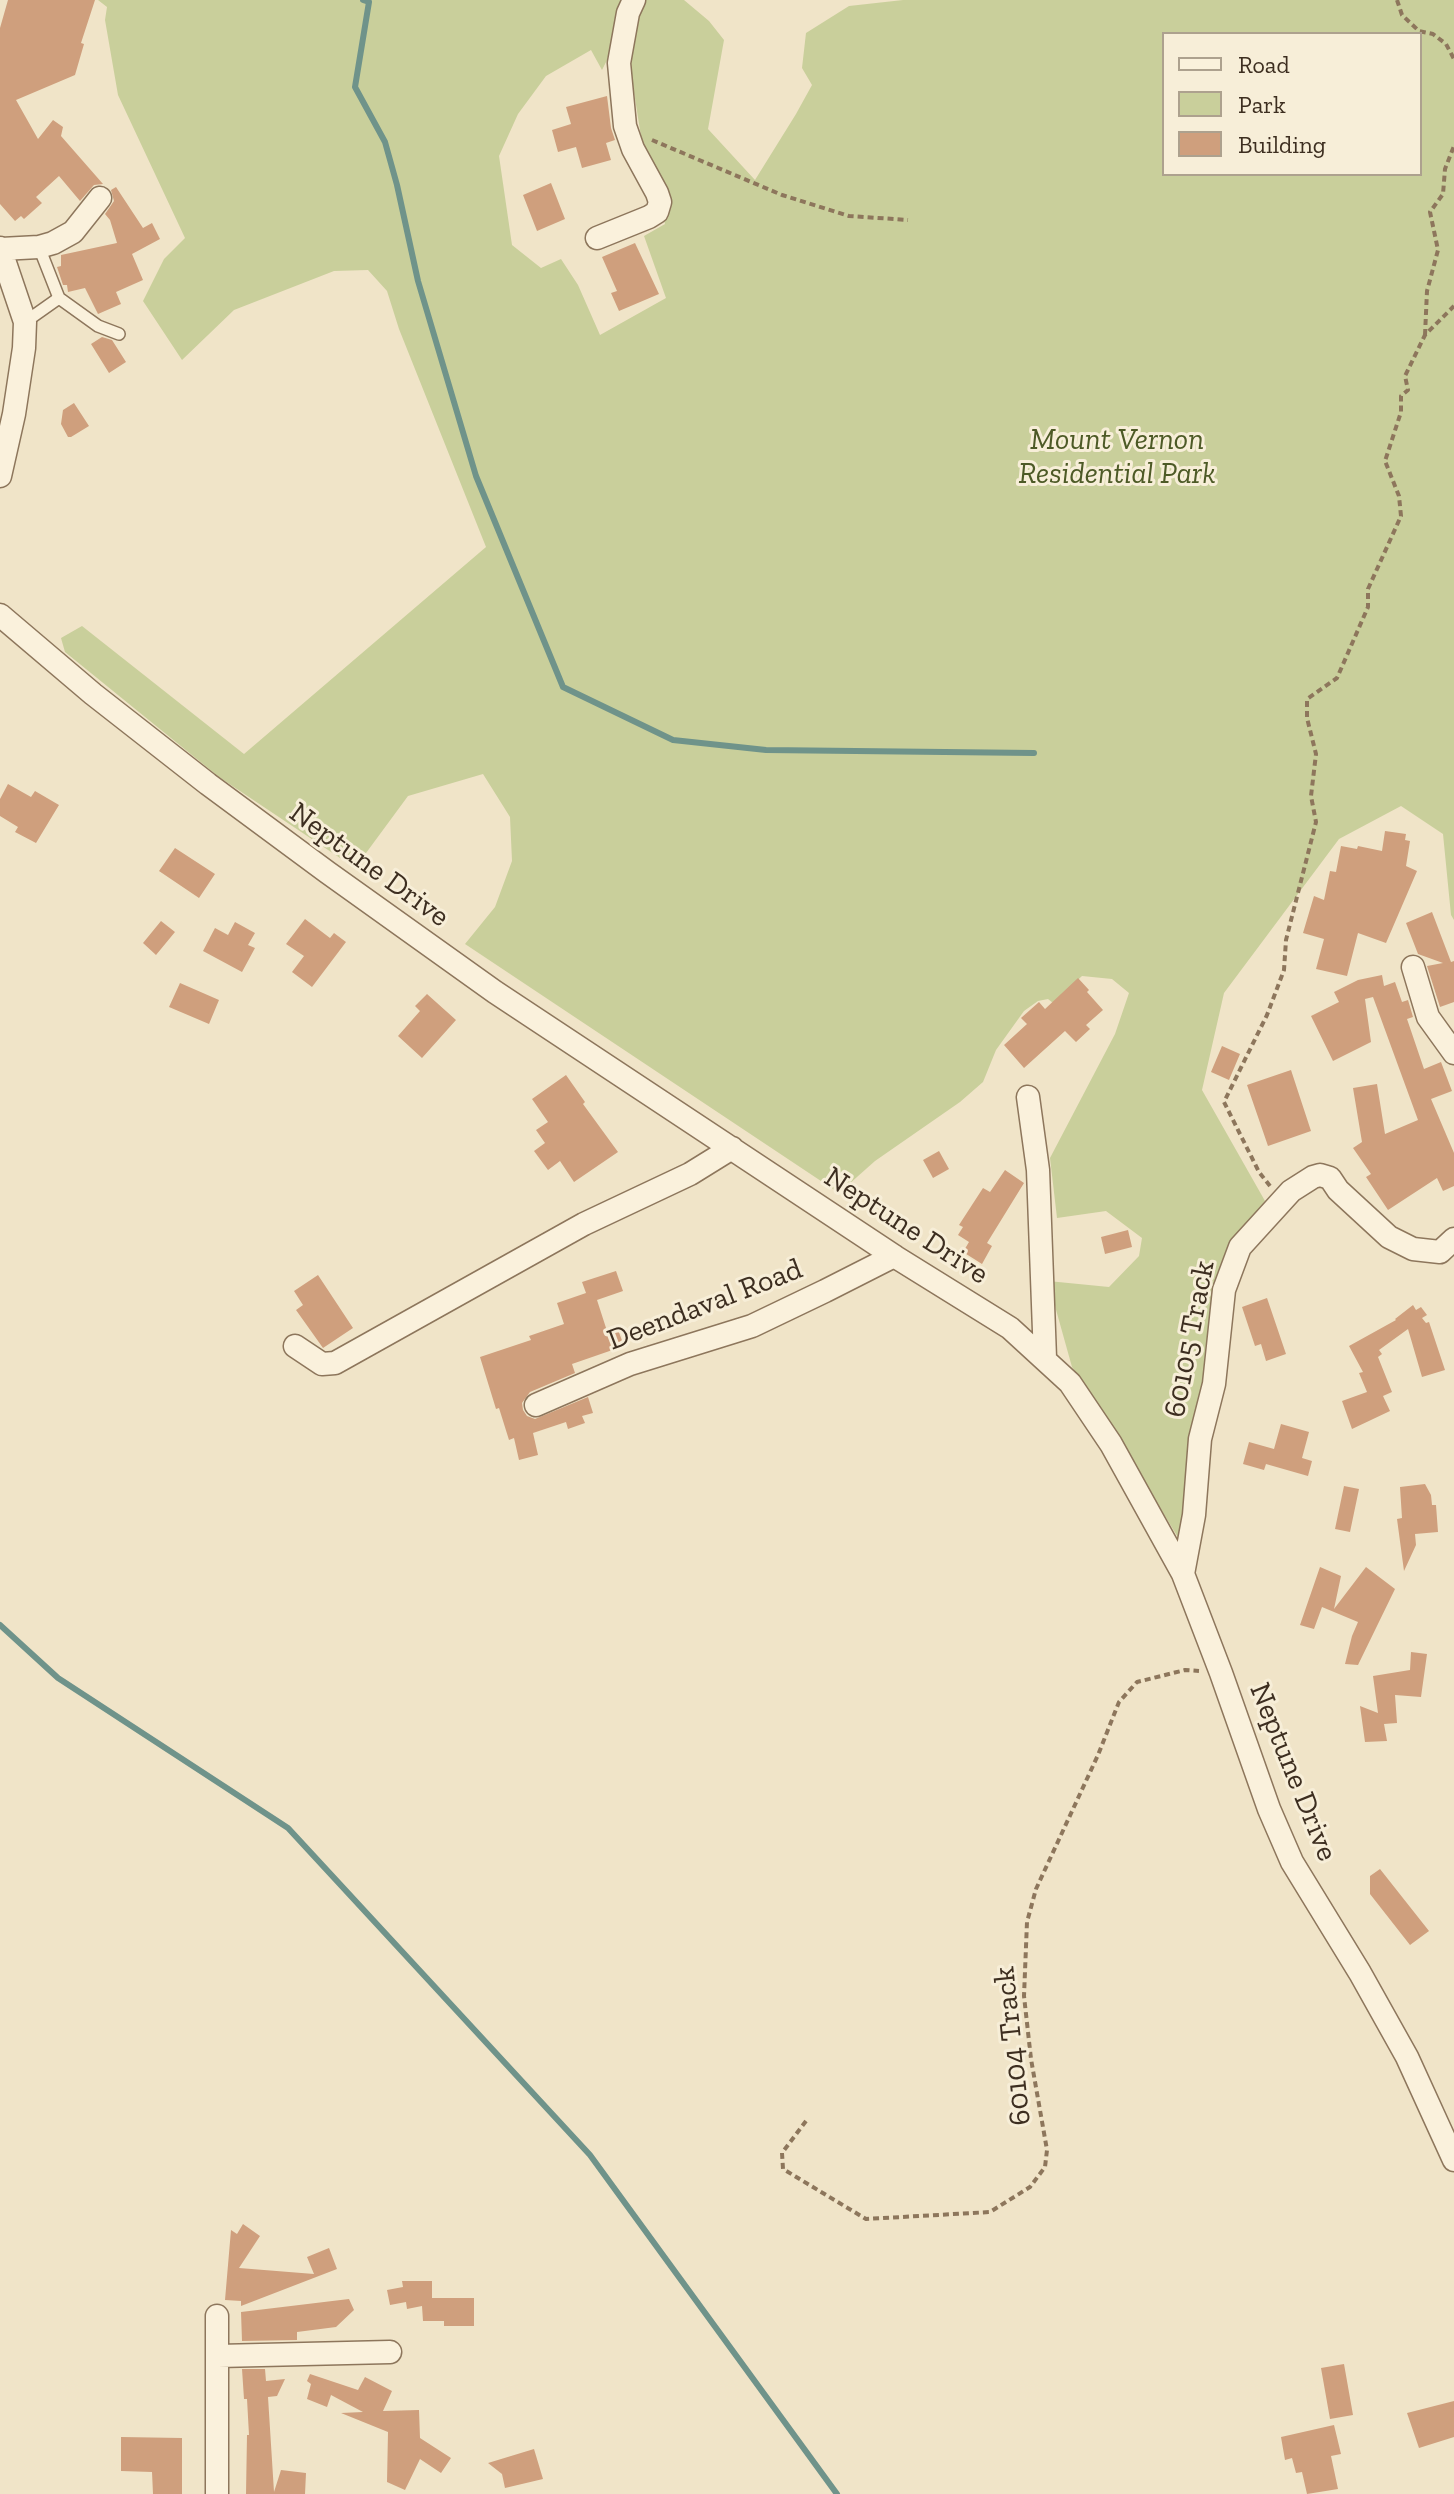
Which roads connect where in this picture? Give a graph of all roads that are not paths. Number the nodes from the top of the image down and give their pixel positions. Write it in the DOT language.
graph roads {
  1 [pos="634,0"];
  2 [pos="100,198"];
  3 [pos="597,238"];
  4 [pos="39,247"];
  5 [pos="0,248"];
  6 [pos="59,298"];
  7 [pos="25,322"];
  8 [pos="119,334"];
  9 [pos="0,476"];
  10 [pos="0,615"];
  11 [pos="1413,967"];
  12 [pos="1454,1053"];
  13 [pos="1028,1097"];
  14 [pos="732,1148"];
  15 [pos="1454,1239"];
  16 [pos="894,1256"];
  17 [pos="295,1346"];
  18 [pos="1045,1358"];
  19 [pos="536,1405"];
  20 [pos="1183,1574"];
  21 [pos="1454,2160"];
  22 [pos="217,2316"];
  23 [pos="390,2352"];
  24 [pos="218,2356"];
  25 [pos="217,2494"];
  1 -- 3 [label="street"];
  2 -- 4 [label="street"];
  4 -- 5 [label="street"];
  4 -- 6 [label="lane"];
  5 -- 7 [label="street"];
  6 -- 7 [label="lane"];
  6 -- 8 [label="lane"];
  7 -- 9 [label="street"];
  10 -- 14 [label="street, Neptune Drive"];
  11 -- 12 [label="street"];
  13 -- 18 [label="street"];
  14 -- 16 [label="street, Neptune Drive"];
  14 -- 17 [label="street"];
  15 -- 20 [label="street, 60105 Track"];
  16 -- 18 [label="street, Neptune Drive"];
  16 -- 19 [label="street, Deendaval Road"];
  18 -- 20 [label="street, Neptune Drive"];
  20 -- 21 [label="street, Neptune Drive"];
  22 -- 24 [label="street"];
  23 -- 24 [label="street"];
  24 -- 25 [label="street"];
}
